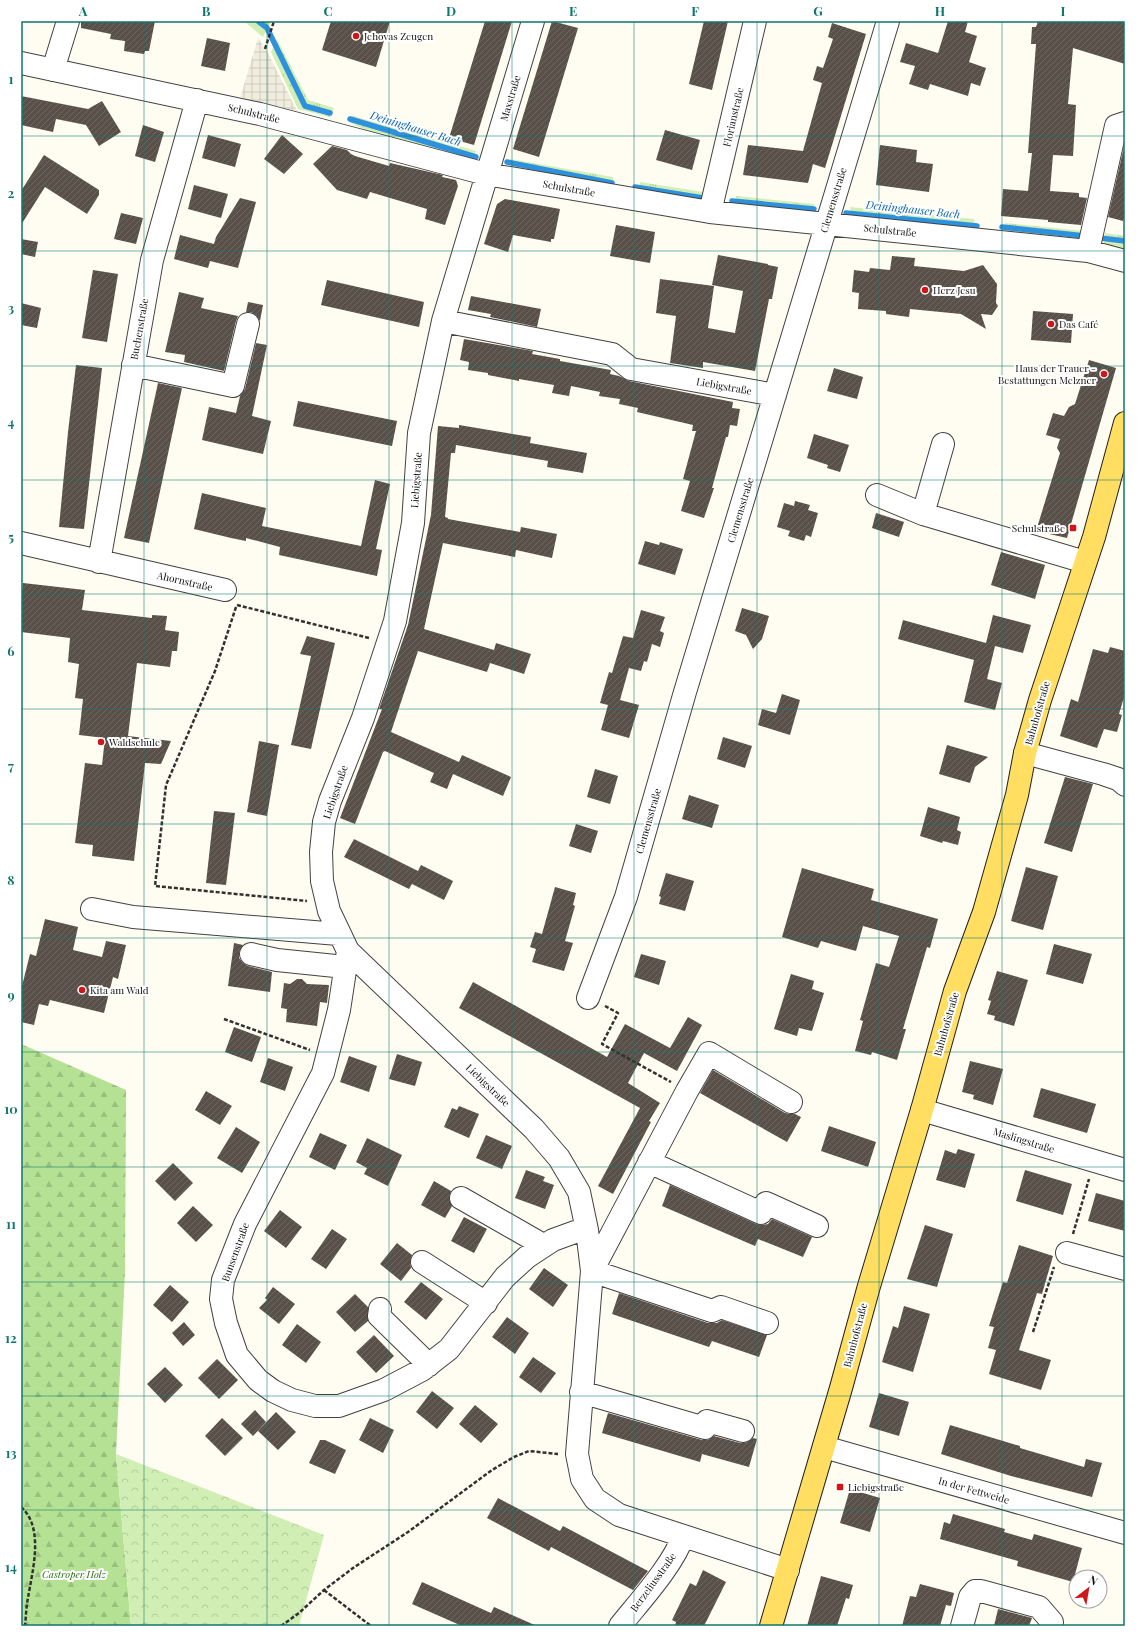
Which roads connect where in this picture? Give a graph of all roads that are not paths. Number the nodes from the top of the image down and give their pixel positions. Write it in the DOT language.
graph roads {
  1 [pos="68,21"];
  2 [pos="533,21"];
  3 [pos="755,21"];
  4 [pos="888,21"];
  5 [pos="21,63"];
  6 [pos="53,70"];
  7 [pos="197,100"];
  8 [pos="1125,123"];
  9 [pos="486,174"];
  10 [pos="710,212"];
  11 [pos="826,223"];
  12 [pos="1088,251"];
  13 [pos="1125,261"];
  14 [pos="443,321"];
  15 [pos="248,324"];
  16 [pos="133,365"];
  17 [pos="775,395"];
  18 [pos="1125,423"];
  19 [pos="943,444"];
  20 [pos="876,495"];
  21 [pos="923,514"];
  22 [pos="21,543"];
  23 [pos="99,562"];
  24 [pos="1085,562"];
  25 [pos="231,597"];
  26 [pos="1025,753"];
  27 [pos="1125,785"];
  28 [pos="92,908"];
  29 [pos="344,951"];
  30 [pos="251,954"];
  31 [pos="588,998"];
  32 [pos="792,1102"];
  33 [pos="922,1110"];
  34 [pos="650,1162"];
  35 [pos="1125,1170"];
  36 [pos="461,1198"];
  37 [pos="817,1226"];
  38 [pos="587,1230"];
  39 [pos="543,1246"];
  40 [pos="1067,1253"];
  41 [pos="422,1262"];
  42 [pos="1125,1269"];
  43 [pos="592,1271"];
  44 [pos="486,1303"];
  45 [pos="380,1309"];
  46 [pos="767,1323"];
  47 [pos="429,1365"];
  48 [pos="581,1392"];
  49 [pos="743,1431"];
  50 [pos="824,1447"];
  51 [pos="1125,1533"];
  52 [pos="683,1536"];
  53 [pos="788,1570"];
  54 [pos="1056,1625"];
  55 [pos="620,1626"];
  56 [pos="771,1626"];
  57 [pos="962,1626"];
  1 -- 6 [label="street"];
  2 -- 9 [label="street, Maxstraße"];
  3 -- 10 [label="street, Florianstraße"];
  4 -- 11 [label="street, Clemensstraße"];
  5 -- 6 [label="street, Schulstraße"];
  6 -- 7 [label="street, Schulstraße"];
  7 -- 9 [label="street, Schulstraße"];
  7 -- 16 [label="street, Buchenstraße"];
  8 -- 12 [label="street"];
  9 -- 10 [label="street, Schulstraße"];
  9 -- 14 [label="street, Liebigstraße"];
  10 -- 11 [label="street, Schulstraße"];
  11 -- 12 [label="street, Schulstraße"];
  11 -- 17 [label="street, Clemensstraße"];
  12 -- 13 [label="street, Schulstraße"];
  14 -- 17 [label="street, Liebigstraße"];
  14 -- 29 [label="street, Liebigstraße"];
  15 -- 16 [label="street"];
  16 -- 23 [label="street, Buchenstraße"];
  17 -- 31 [label="street, Clemensstraße"];
  18 -- 24 [label="main road, Bahnhofstraße"];
  19 -- 21 [label="street"];
  20 -- 21 [label="street"];
  21 -- 24 [label="street"];
  22 -- 23 [label="street, Ahornstraße"];
  23 -- 25 [label="street, Ahornstraße"];
  24 -- 26 [label="main road, Bahnhofstraße"];
  26 -- 27 [label="street"];
  26 -- 33 [label="main road, Bahnhofstraße"];
  28 -- 29 [label="street"];
  29 -- 30 [label="street"];
  29 -- 38 [label="street, Liebigstraße"];
  29 -- 47 [label="street, Bunsenstraße"];
  32 -- 34 [label="street, Liebigstraße"];
  33 -- 35 [label="street, Maslingstraße"];
  33 -- 50 [label="main road, Bahnhofstraße"];
  34 -- 37 [label="street"];
  34 -- 43 [label="street, Liebigstraße"];
  36 -- 39 [label="street"];
  38 -- 39 [label="street, Bunsenstraße"];
  38 -- 43 [label="street, Liebigstraße"];
  39 -- 44 [label="street, Bunsenstraße"];
  40 -- 42 [label="street"];
  41 -- 44 [label="street"];
  43 -- 46 [label="street"];
  43 -- 48 [label="street, Liebigstraße"];
  44 -- 47 [label="street, Bunsenstraße"];
  45 -- 47 [label="street"];
  48 -- 49 [label="street"];
  48 -- 52 [label="street, Liebigstraße"];
  50 -- 51 [label="street, In der Fettweide"];
  50 -- 53 [label="main road, Bahnhofstraße"];
  52 -- 53 [label="street, Liebigstraße"];
  52 -- 55 [label="street, Berzeliusstraße"];
  53 -- 56 [label="main road, Bahnhofstraße"];
  54 -- 57 [label="street"];
}
